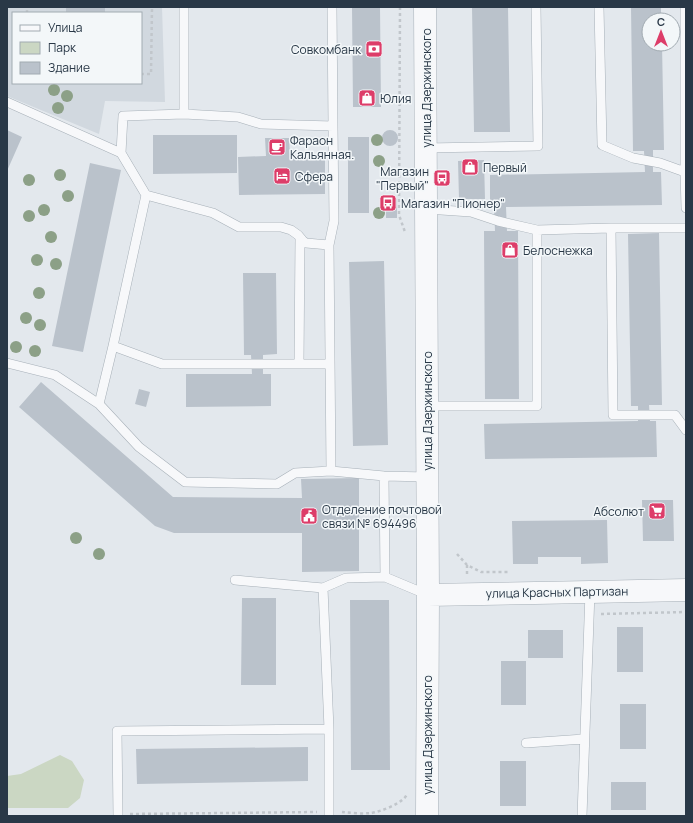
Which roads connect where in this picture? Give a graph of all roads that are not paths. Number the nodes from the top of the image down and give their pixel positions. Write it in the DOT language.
graph roads {
  1 [pos="184,7"];
  2 [pos="332,7"];
  3 [pos="425,7"];
  4 [pos="536,7"];
  5 [pos="599,7"];
  6 [pos="685,7"];
  7 [pos="7,102"];
  8 [pos="184,114"];
  9 [pos="333,126"];
  10 [pos="426,148"];
  11 [pos="121,153"];
  12 [pos="685,172"];
  13 [pos="146,195"];
  14 [pos="686,208"];
  15 [pos="426,209"];
  16 [pos="611,228"];
  17 [pos="686,228"];
  18 [pos="537,230"];
  19 [pos="300,238"];
  20 [pos="329,245"];
  21 [pos="113,346"];
  22 [pos="7,363"];
  23 [pos="299,364"];
  24 [pos="330,364"];
  25 [pos="99,404"];
  26 [pos="427,406"];
  27 [pos="686,430"];
  28 [pos="331,471"];
  29 [pos="384,476"];
  30 [pos="427,477"];
  31 [pos="386,577"];
  32 [pos="235,580"];
  33 [pos="323,588"];
  34 [pos="686,590"];
  35 [pos="590,592"];
  36 [pos="428,595"];
  37 [pos="329,729"];
  38 [pos="584,739"];
  39 [pos="526,742"];
  40 [pos="329,814"];
  41 [pos="118,815"];
  42 [pos="427,816"];
  43 [pos="582,816"];
  1 -- 8 [label="lane"];
  2 -- 9 [label="lane"];
  3 -- 10 [label="street, улица Дзержинского"];
  4 -- 10 [label="lane"];
  5 -- 12 [label="lane"];
  6 -- 12 [label="lane"];
  7 -- 11 [label="lane"];
  8 -- 9 [label="lane"];
  8 -- 11 [label="lane"];
  9 -- 20 [label="lane"];
  10 -- 15 [label="street, улица Дзержинского"];
  11 -- 13 [label="lane"];
  12 -- 14 [label="lane"];
  13 -- 19 [label="lane"];
  13 -- 21 [label="lane"];
  15 -- 18 [label="lane"];
  15 -- 26 [label="street, улица Дзержинского"];
  16 -- 17 [label="lane"];
  16 -- 18 [label="lane"];
  16 -- 27 [label="lane"];
  18 -- 26 [label="lane"];
  19 -- 20 [label="lane"];
  19 -- 23 [label="lane"];
  20 -- 24 [label="lane"];
  21 -- 23 [label="lane"];
  21 -- 25 [label="lane"];
  22 -- 25 [label="lane"];
  23 -- 24 [label="lane"];
  24 -- 28 [label="lane"];
  25 -- 28 [label="lane"];
  26 -- 30 [label="street, улица Дзержинского"];
  28 -- 29 [label="lane"];
  29 -- 30 [label="lane"];
  29 -- 31 [label="lane"];
  30 -- 36 [label="street, улица Дзержинского"];
  31 -- 33 [label="lane"];
  31 -- 36 [label="lane"];
  32 -- 33 [label="lane"];
  33 -- 37 [label="lane"];
  34 -- 35 [label="street, улица Красных Партизан"];
  35 -- 36 [label="street, улица Красных Партизан"];
  35 -- 38 [label="lane"];
  36 -- 42 [label="street, улица Дзержинского"];
  37 -- 40 [label="lane"];
  37 -- 41 [label="lane"];
  38 -- 39 [label="lane"];
  38 -- 43 [label="lane"];
}
